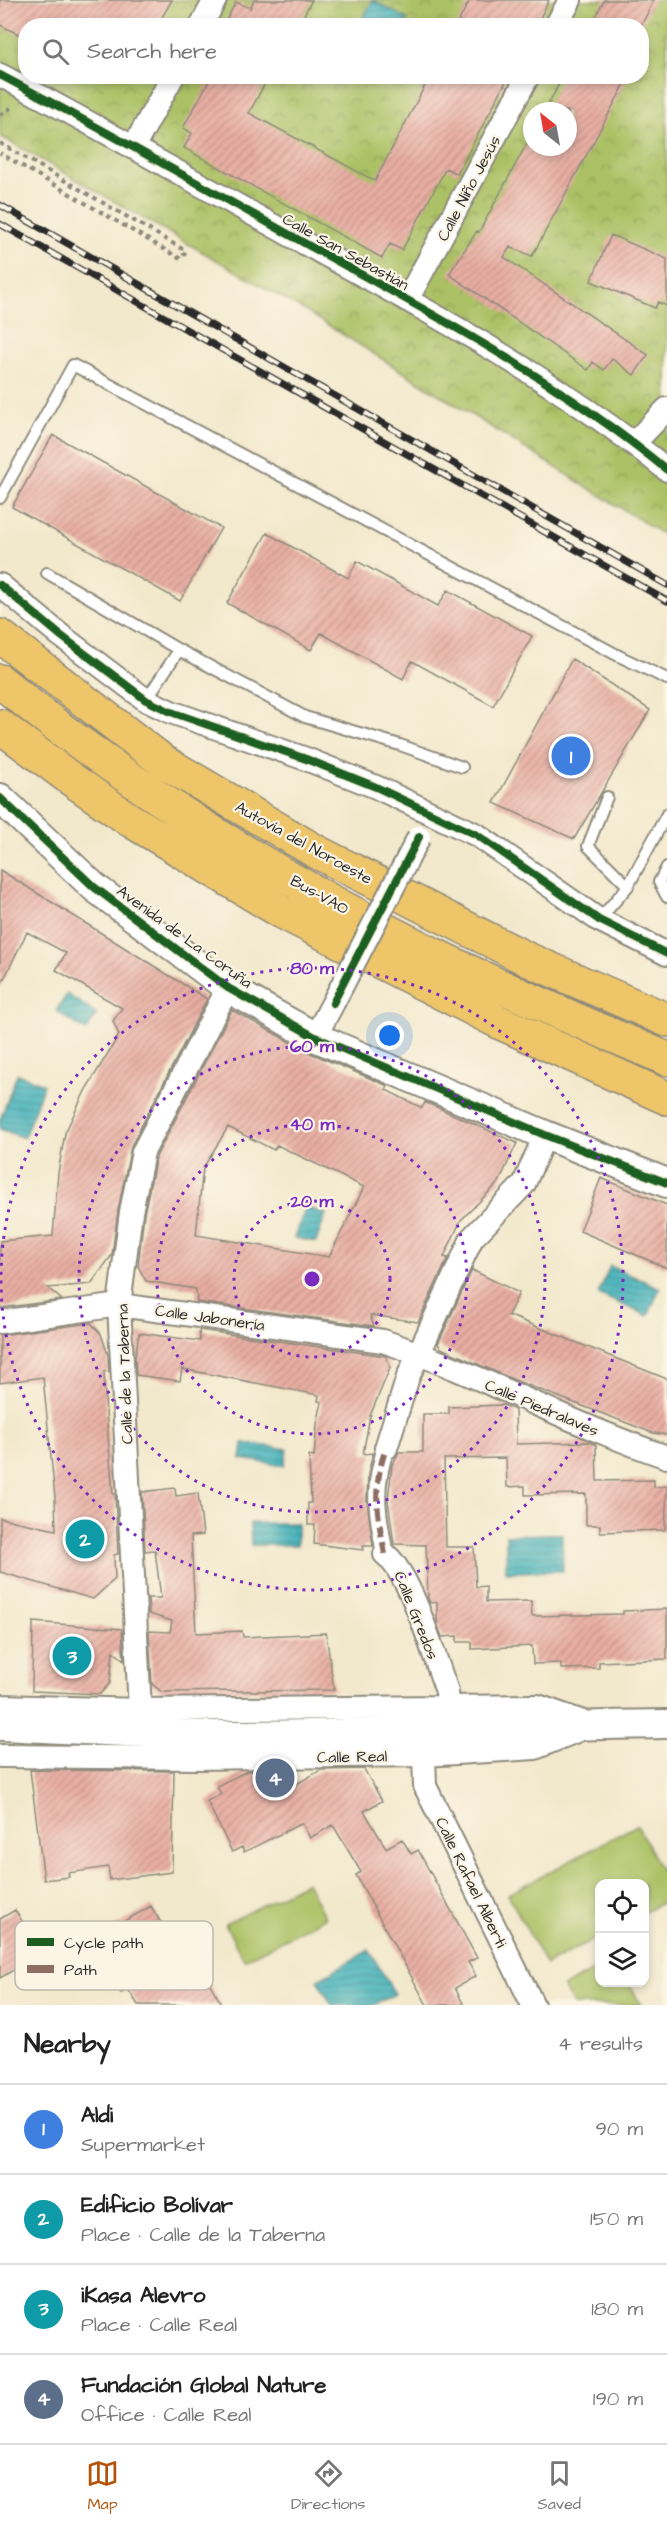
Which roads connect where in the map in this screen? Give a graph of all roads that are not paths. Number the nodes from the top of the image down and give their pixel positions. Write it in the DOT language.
graph roads {
  1 [pos="215,0"];
  2 [pos="570,0"];
  3 [pos="205,18"];
  4 [pos="560,18"];
  5 [pos="0,75"];
  6 [pos="168,84"];
  7 [pos="524,84"];
  8 [pos="133,148"];
  9 [pos="407,300"];
  10 [pos="667,409"];
  11 [pos="634,443"];
  12 [pos="667,470"];
  13 [pos="0,498"];
  14 [pos="47,573"];
  15 [pos="0,585"];
  16 [pos="0,636"];
  17 [pos="179,650"];
  18 [pos="667,679"];
  19 [pos="0,681"];
  20 [pos="146,700"];
  21 [pos="0,726"];
  22 [pos="462,767"];
  23 [pos="607,796"];
  24 [pos="2,801"];
  25 [pos="433,814"];
  26 [pos="667,814"];
  27 [pos="667,867"];
  28 [pos="628,886"];
  29 [pos="667,897"];
  30 [pos="599,920"];
  31 [pos="667,954"];
  32 [pos="228,988"];
  33 [pos="667,1020"];
  34 [pos="315,1037"];
  35 [pos="667,1059"];
  36 [pos="667,1098"];
  37 [pos="545,1135"];
  38 [pos="667,1183"];
  39 [pos="119,1305"];
  40 [pos="0,1322"];
  41 [pos="419,1353"];
  42 [pos="386,1448"];
  43 [pos="667,1457"];
  44 [pos="385,1554"];
  45 [pos="0,1706"];
  46 [pos="448,1708"];
  47 [pos="140,1710"];
  48 [pos="667,1724"];
  49 [pos="590,1725"];
  50 [pos="0,1726"];
  51 [pos="424,1755"];
  52 [pos="0,1756"];
  53 [pos="533,2005"];
  1 -- 3 [label="street"];
  2 -- 4 [label="street"];
  5 -- 8 [label="street, Calle San Sebastián"];
  6 -- 8 [label="street"];
  7 -- 9 [label="street, Calle Niño Jesús"];
  8 -- 9 [label="street, Calle San Sebastián"];
  9 -- 11 [label="street, Calle San Sebastián"];
  10 -- 11 [label="street"];
  11 -- 12 [label="street, Calle San Sebastián"];
  13 -- 18 [label="lane"];
  14 -- 17 [label="lane"];
  15 -- 20 [label="street"];
  16 -- 33 [label="highway, Autovía del Noroeste"];
  17 -- 20 [label="lane"];
  17 -- 22 [label="lane"];
  19 -- 35 [label="highway, Bus-VAO"];
  20 -- 25 [label="street"];
  21 -- 36 [label="highway"];
  23 -- 28 [label="lane"];
  24 -- 32 [label="street, Avenida de La Coruña"];
  25 -- 30 [label="street"];
  25 -- 34 [label="street, bridge"];
  26 -- 28 [label="lane"];
  27 -- 29 [label="lane"];
  28 -- 30 [label="lane"];
  30 -- 31 [label="street"];
  32 -- 34 [label="street, Avenida de La Coruña"];
  32 -- 39 [label="street, Calle de la Taberna"];
  34 -- 37 [label="street, Avenida de La Coruña"];
  37 -- 38 [label="street, Avenida de La Coruña"];
  37 -- 41 [label="street, Calle Gredos"];
  39 -- 40 [label="street, Calle Jabonería"];
  39 -- 41 [label="street, Calle Jabonería"];
  39 -- 47 [label="street, Calle de la Taberna"];
  41 -- 42 [label="street, Calle Gredos"];
  41 -- 43 [label="street, Calle Piedralaves"];
  42 -- 44 [label="street, Calle Gredos"];
  44 -- 46 [label="street, Calle Gredos"];
  45 -- 47 [label="street, Calle Real"];
  46 -- 47 [label="street, Calle Real"];
  46 -- 49 [label="street, Calle Real"];
  48 -- 49 [label="street, Calle Real"];
  49 -- 50 [label="street, Calle Real"];
  49 -- 51 [label="street, Calle Real"];
  51 -- 52 [label="street, Calle Real"];
  51 -- 53 [label="street, Calle Rafael Alberti"];
}
